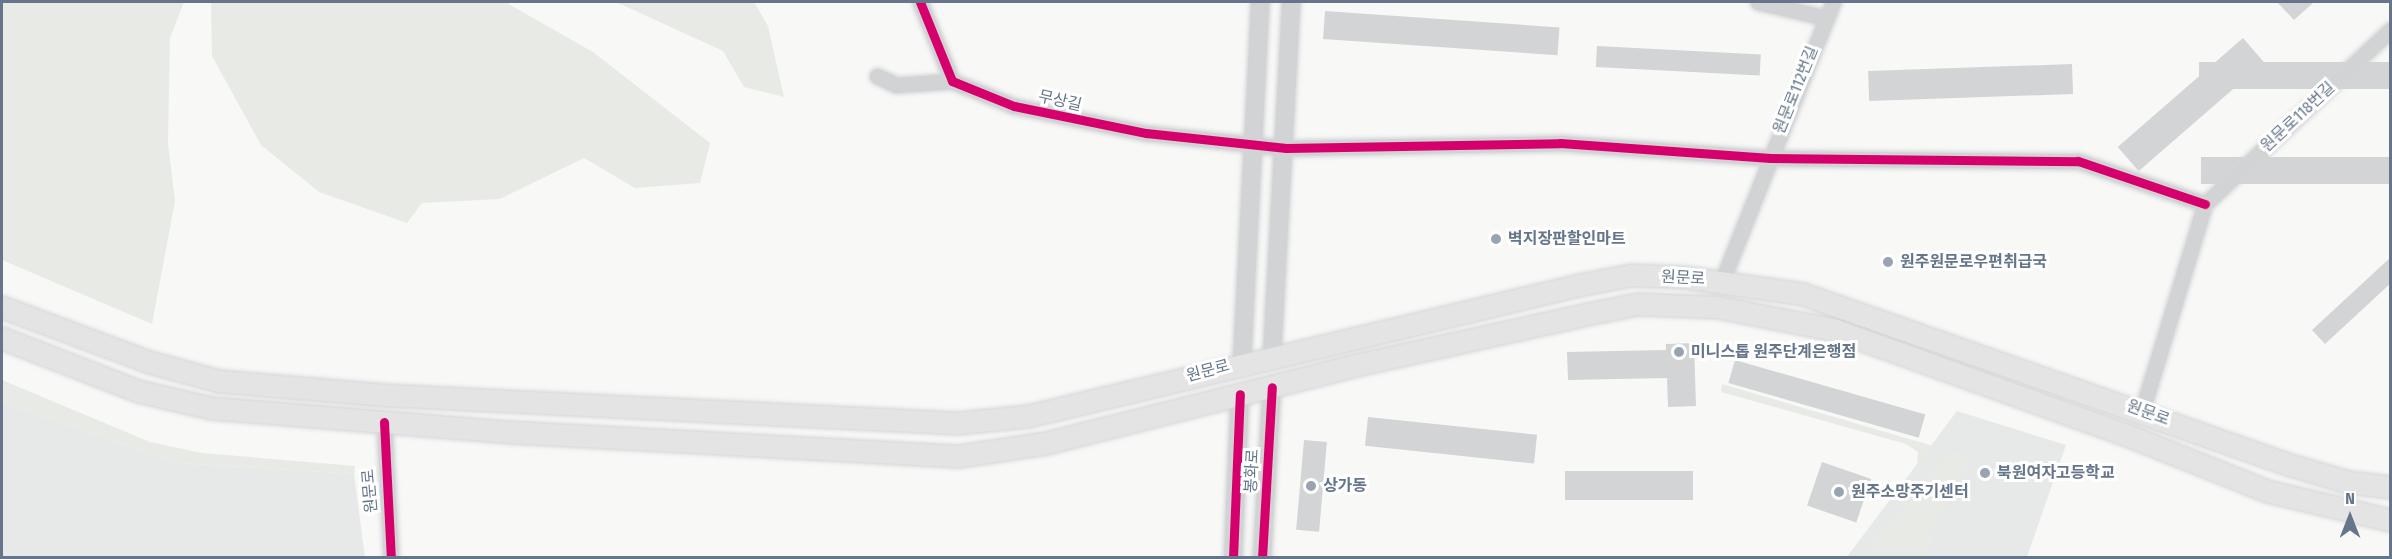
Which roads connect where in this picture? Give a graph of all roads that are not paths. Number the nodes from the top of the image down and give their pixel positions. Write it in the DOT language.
graph roads {
  1 [pos="920,2"];
  2 [pos="1260,2"];
  3 [pos="1291,2"];
  4 [pos="1758,2"];
  5 [pos="1833,2"];
  6 [pos="1827,18"];
  7 [pos="2391,30"];
  8 [pos="877,76"];
  9 [pos="952,81"];
  10 [pos="1251,147"];
  11 [pos="1286,148"];
  12 [pos="1770,158"];
  13 [pos="2205,204"];
  14 [pos="1722,280"];
  15 [pos="2,295"];
  16 [pos="2,307"];
  17 [pos="1717,307"];
  18 [pos="2,338"];
  19 [pos="1272,356"];
  20 [pos="149,362"];
  21 [pos="1242,362"];
  22 [pos="1272,387"];
  23 [pos="1240,394"];
  24 [pos="385,395"];
  25 [pos="2142,411"];
  26 [pos="384,422"];
  27 [pos="2132,437"];
  28 [pos="2391,487"];
  29 [pos="2391,520"];
  30 [pos="391,558"];
  31 [pos="1233,558"];
  32 [pos="1262,558"];
  1 -- 9 [label="street"];
  2 -- 10 [label="street, 봉화로"];
  3 -- 11 [label="street"];
  4 -- 6 [label="street"];
  5 -- 6 [label="street, 원문로112번길"];
  6 -- 12 [label="street, 원문로112번길"];
  7 -- 13 [label="street, 원문로118번길"];
  8 -- 9 [label="street"];
  9 -- 10 [label="street, 무상길"];
  10 -- 11 [label="street, 무상길"];
  10 -- 21 [label="street, 봉화로"];
  11 -- 12 [label="street, 무상길"];
  11 -- 19 [label="street"];
  12 -- 13 [label="street, 무상길"];
  12 -- 14 [label="street, 원문로112번길"];
  13 -- 25 [label="street"];
  14 -- 17 [label="main road"];
  14 -- 19 [label="main road, 원문로"];
  14 -- 25 [label="main road, 원문로"];
  15 -- 20 [label="main road"];
  16 -- 20 [label="main road, 원문로"];
  17 -- 22 [label="main road, 원문로"];
  17 -- 27 [label="main road, 원문로"];
  18 -- 26 [label="main road, 원문로"];
  19 -- 21 [label="main road, 원문로"];
  19 -- 22 [label="main road"];
  20 -- 24 [label="main road, 원문로"];
  21 -- 23 [label="main road, 봉화로"];
  21 -- 24 [label="main road, 원문로"];
  22 -- 23 [label="main road, 원문로"];
  22 -- 32 [label="street, 봉화로"];
  23 -- 26 [label="main road, 원문로"];
  23 -- 31 [label="street, 봉화로"];
  24 -- 26 [label="main road"];
  25 -- 27 [label="main road"];
  25 -- 28 [label="main road, 원문로"];
  26 -- 30 [label="street, 원문로"];
  27 -- 29 [label="main road, 원문로"];
}
